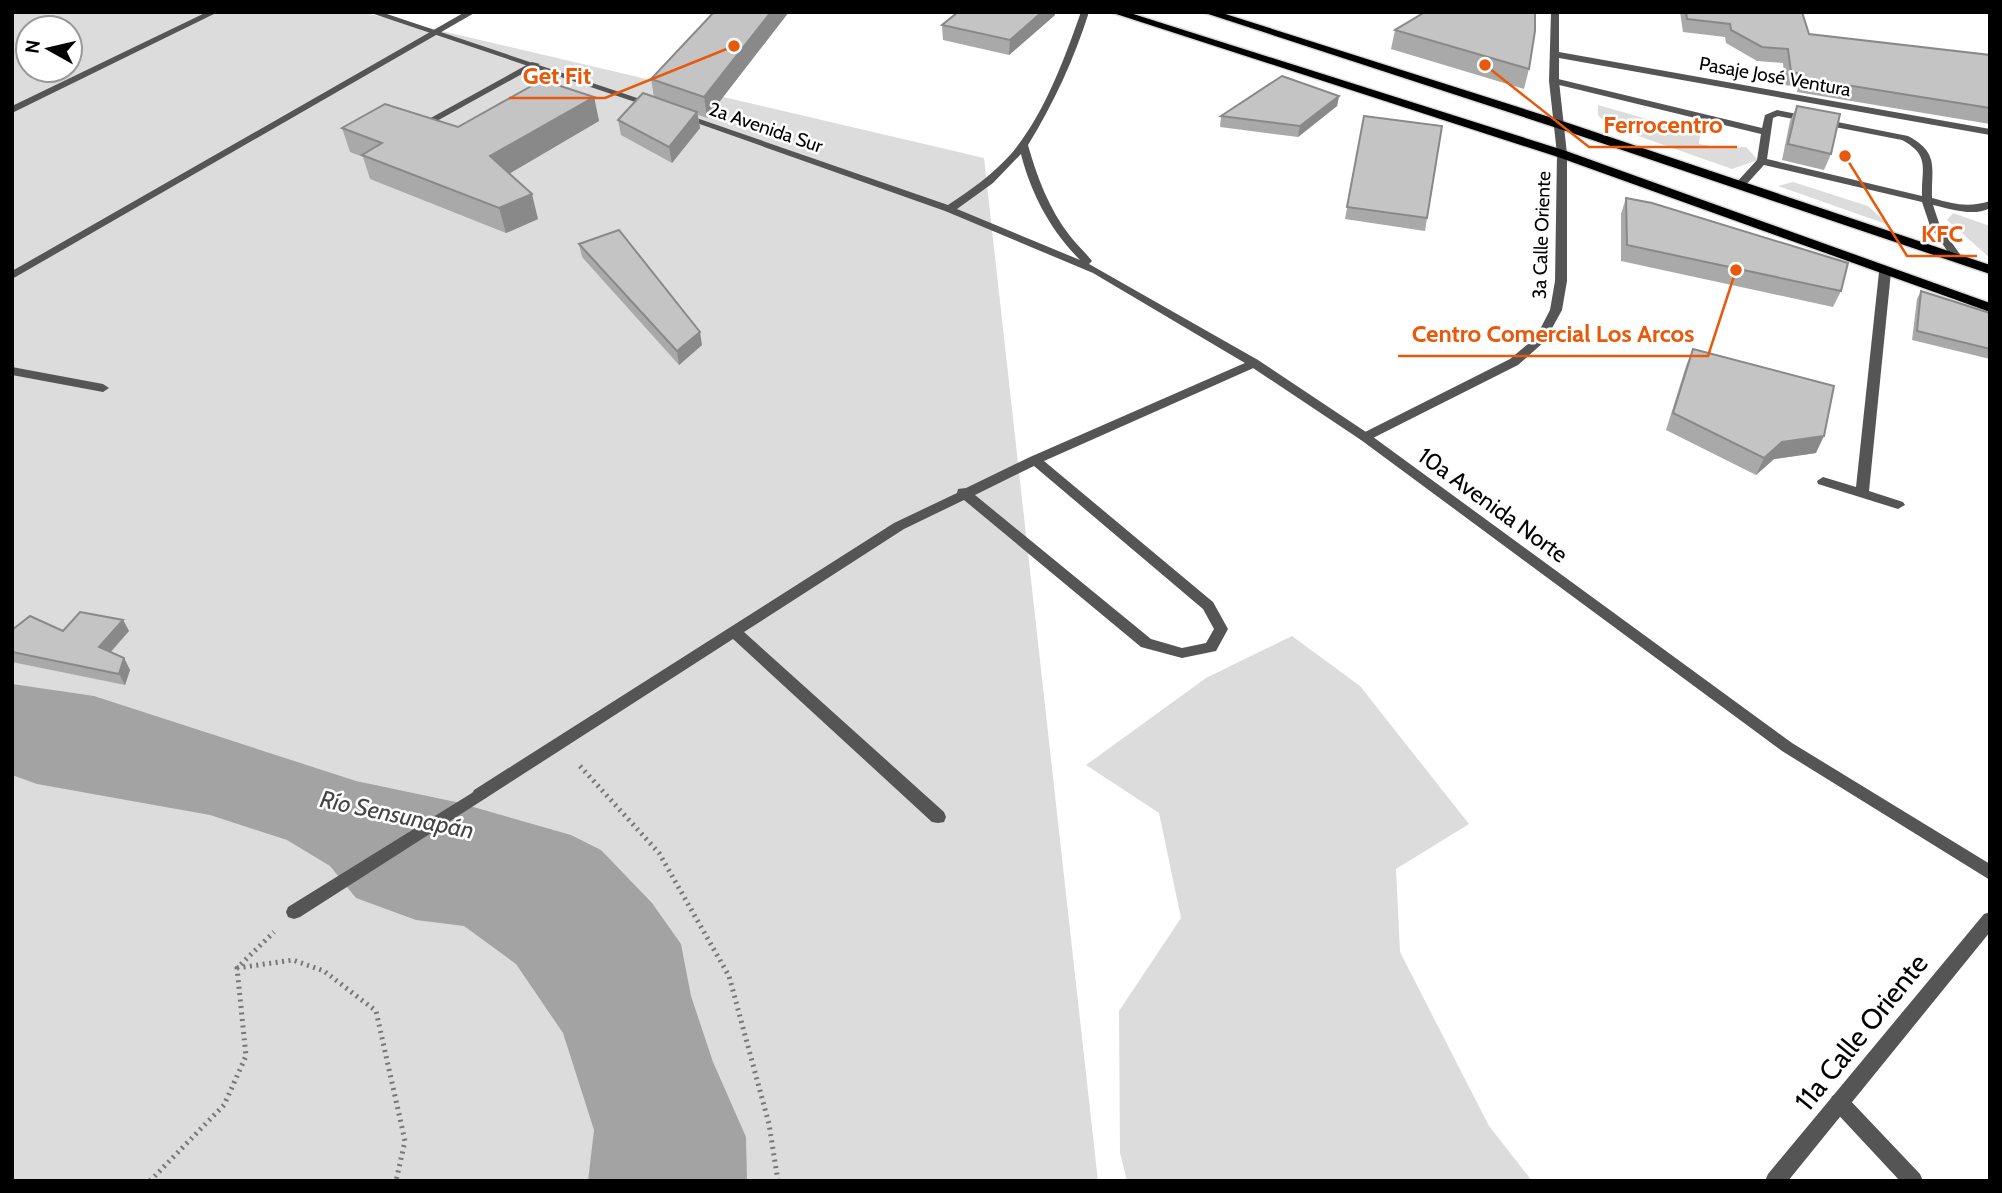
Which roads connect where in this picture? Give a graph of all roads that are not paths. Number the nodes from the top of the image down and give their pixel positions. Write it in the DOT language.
graph roads {
  1 [pos="214,12"];
  2 [pos="372,12"];
  3 [pos="472,12"];
  4 [pos="1085,12"];
  5 [pos="1115,12"];
  6 [pos="1208,12"];
  7 [pos="1555,12"];
  8 [pos="439,33"];
  9 [pos="1554,54"];
  10 [pos="535,64"];
  11 [pos="1554,81"];
  12 [pos="12,110"];
  13 [pos="432,120"];
  14 [pos="1560,125"];
  15 [pos="1766,132"];
  16 [pos="1990,132"];
  17 [pos="1023,144"];
  18 [pos="1562,154"];
  19 [pos="1762,161"];
  20 [pos="1740,185"];
  21 [pos="1926,201"];
  22 [pos="1990,204"];
  23 [pos="949,209"];
  24 [pos="1959,260"];
  25 [pos="1990,270"];
  26 [pos="1097,271"];
  27 [pos="1885,272"];
  28 [pos="12,276"];
  29 [pos="1990,308"];
  30 [pos="1254,363"];
  31 [pos="12,371"];
  32 [pos="103,388"];
  33 [pos="1365,437"];
  34 [pos="1035,460"];
  35 [pos="1823,481"];
  36 [pos="963,492"];
  37 [pos="1862,493"];
  38 [pos="1898,505"];
  39 [pos="733,631"];
  40 [pos="938,817"];
  41 [pos="1990,873"];
  42 [pos="294,912"];
  43 [pos="1990,919"];
  44 [pos="1839,1102"];
  45 [pos="1775,1181"];
  46 [pos="1913,1181"];
  1 -- 12 [label="street"];
  2 -- 8 [label="street, 2a Avenida Sur"];
  3 -- 8 [label="street"];
  4 -- 17 [label="street"];
  5 -- 18 [label="main road"];
  6 -- 14 [label="main road"];
  7 -- 9 [label="street, 3a Calle Oriente"];
  8 -- 10 [label="street, 2a Avenida Sur"];
  8 -- 28 [label="street"];
  9 -- 11 [label="street, 3a Calle Oriente"];
  9 -- 16 [label="street, Pasaje José Ventura"];
  10 -- 13 [label="street"];
  10 -- 23 [label="street, 2a Avenida Sur"];
  11 -- 14 [label="street, 3a Calle Oriente"];
  11 -- 15 [label="street"];
  14 -- 18 [label="street, 3a Calle Oriente"];
  14 -- 20 [label="main road"];
  15 -- 19 [label="street"];
  15 -- 21 [label="street"];
  17 -- 23 [label="street"];
  17 -- 26 [label="street"];
  18 -- 27 [label="main road"];
  18 -- 33 [label="street, 3a Calle Oriente"];
  19 -- 20 [label="street"];
  19 -- 21 [label="street"];
  20 -- 24 [label="main road"];
  21 -- 22 [label="street"];
  21 -- 24 [label="street"];
  23 -- 26 [label="street, 10a Avenida Norte"];
  24 -- 25 [label="main road"];
  26 -- 30 [label="street, 10a Avenida Norte"];
  27 -- 29 [label="main road"];
  27 -- 37 [label="street"];
  30 -- 33 [label="street, 10a Avenida Norte"];
  30 -- 34 [label="street"];
  31 -- 32 [label="street"];
  33 -- 41 [label="street, 10a Avenida Norte"];
  34 -- 36 [label="street"];
  34 -- 36 [label="street"];
  35 -- 37 [label="street"];
  36 -- 39 [label="street"];
  37 -- 38 [label="street"];
  39 -- 40 [label="street"];
  39 -- 42 [label="street"];
  43 -- 44 [label="street, 11a Calle Oriente"];
  44 -- 45 [label="street, 11a Calle Oriente"];
  44 -- 46 [label="street"];
}
